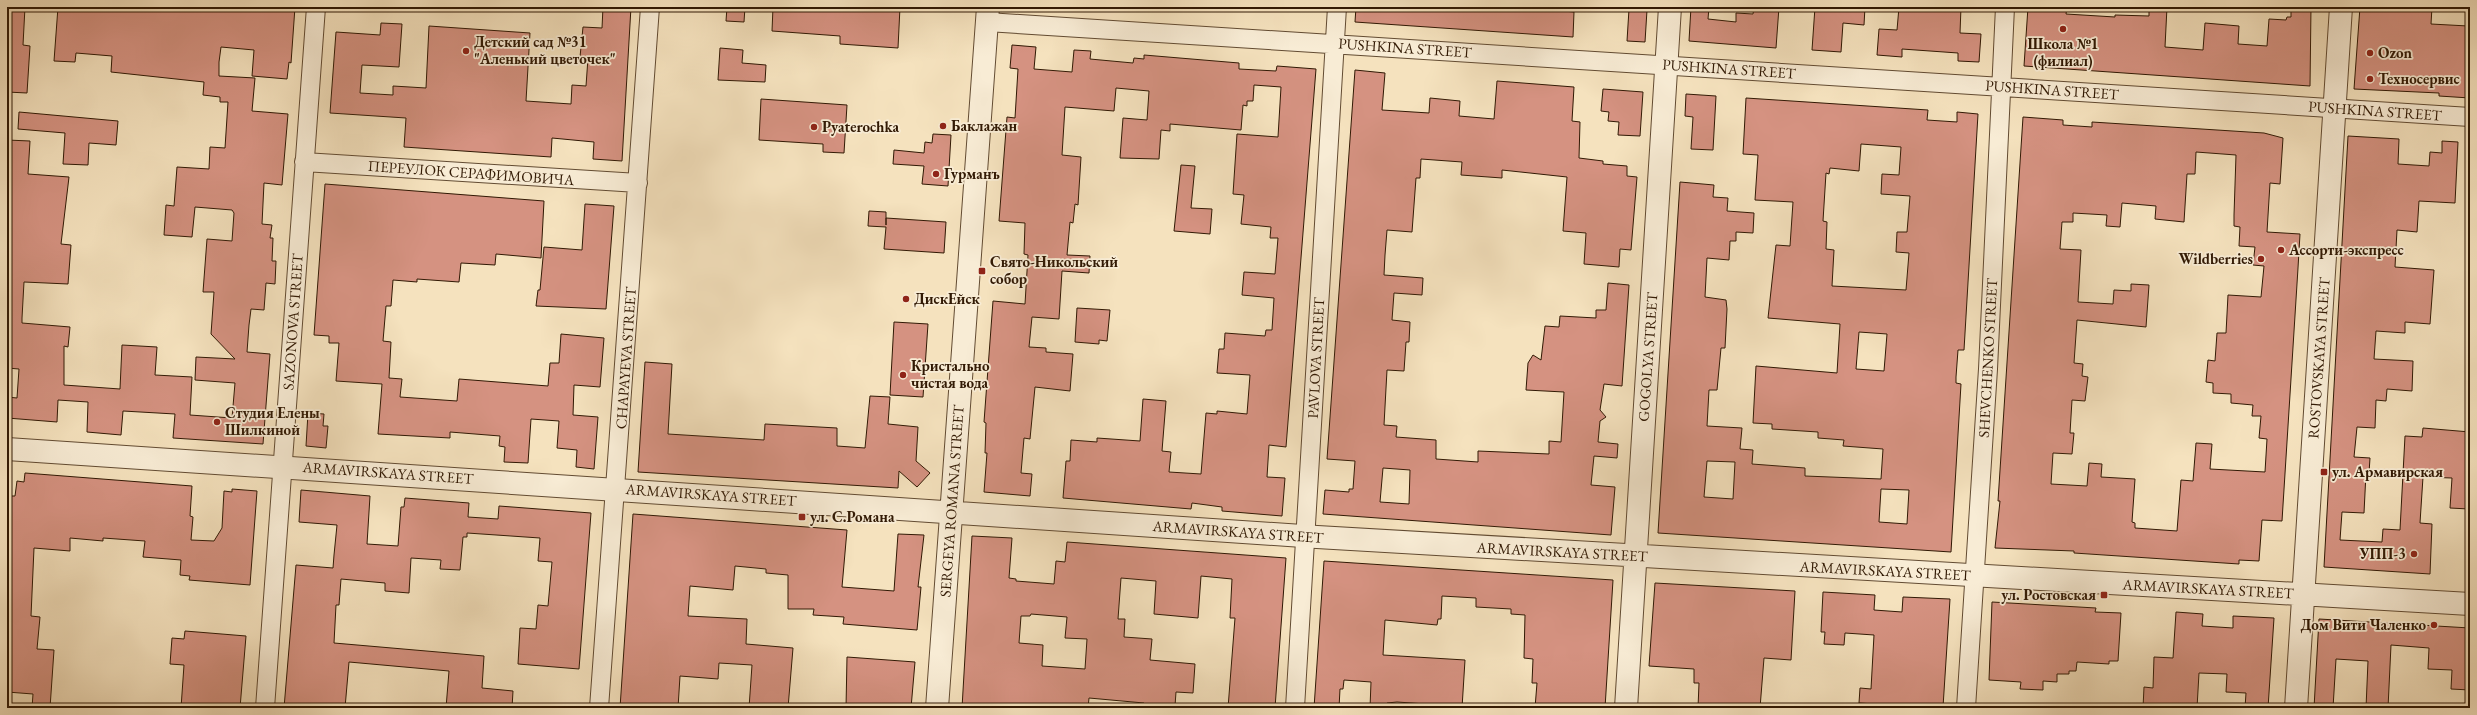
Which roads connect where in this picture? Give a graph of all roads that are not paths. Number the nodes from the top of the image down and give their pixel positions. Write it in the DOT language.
graph roads {
  1 [pos="316,7"];
  2 [pos="650,7"];
  3 [pos="1337,7"];
  4 [pos="1670,7"];
  5 [pos="2005,7"];
  6 [pos="2342,7"];
  7 [pos="988,14"];
  8 [pos="1335,44"];
  9 [pos="1666,65"];
  10 [pos="2000,87"];
  11 [pos="2335,108"];
  12 [pos="2470,117"];
  13 [pos="304,162"];
  14 [pos="638,183"];
  15 [pos="7,449"];
  16 [pos="283,466"];
  17 [pos="616,488"];
  18 [pos="951,512"];
  19 [pos="1305,536"];
  20 [pos="1635,557"];
  21 [pos="1975,576"];
  22 [pos="2303,595"];
  23 [pos="2470,604"];
  24 [pos="265,708"];
  25 [pos="599,708"];
  26 [pos="937,708"];
  27 [pos="1295,708"];
  28 [pos="1626,708"];
  29 [pos="1966,708"];
  30 [pos="2296,708"];
  1 -- 13 [label="street, SAZONOVA STREET"];
  2 -- 14 [label="street, CHAPAYEVA STREET"];
  3 -- 8 [label="street, PAVLOVA STREET"];
  4 -- 9 [label="street, GOGOLYA STREET"];
  5 -- 10 [label="street, SHEVCHENKO STREET"];
  6 -- 11 [label="street, ROSTOVSKAYA STREET"];
  7 -- 8 [label="street, PUSHKINA STREET"];
  7 -- 18 [label="street, SERGEYA ROMANA STREET"];
  8 -- 9 [label="street, PUSHKINA STREET"];
  8 -- 19 [label="street, PAVLOVA STREET"];
  9 -- 10 [label="street, PUSHKINA STREET"];
  9 -- 20 [label="street, GOGOLYA STREET"];
  10 -- 11 [label="street, PUSHKINA STREET"];
  10 -- 21 [label="street, SHEVCHENKO STREET"];
  11 -- 12 [label="street, PUSHKINA STREET"];
  11 -- 22 [label="street, ROSTOVSKAYA STREET"];
  13 -- 14 [label="street, ПЕРЕУЛОК СЕРАФИМОВИЧА"];
  13 -- 16 [label="street, SAZONOVA STREET"];
  14 -- 17 [label="street, CHAPAYEVA STREET"];
  15 -- 16 [label="street, ARMAVIRSKAYA STREET"];
  16 -- 17 [label="street, ARMAVIRSKAYA STREET"];
  16 -- 24 [label="street, SAZONOVA STREET"];
  17 -- 18 [label="street, ARMAVIRSKAYA STREET"];
  17 -- 25 [label="street, CHAPAYEVA STREET"];
  18 -- 19 [label="street, ARMAVIRSKAYA STREET"];
  18 -- 26 [label="street, SERGEYA ROMANA STREET"];
  19 -- 20 [label="street, ARMAVIRSKAYA STREET"];
  19 -- 27 [label="street, PAVLOVA STREET"];
  20 -- 21 [label="street, ARMAVIRSKAYA STREET"];
  20 -- 28 [label="street, GOGOLYA STREET"];
  21 -- 22 [label="street, ARMAVIRSKAYA STREET"];
  21 -- 29 [label="street, SHEVCHENKO STREET"];
  22 -- 23 [label="street, ARMAVIRSKAYA STREET"];
  22 -- 30 [label="street, ROSTOVSKAYA STREET"];
}
